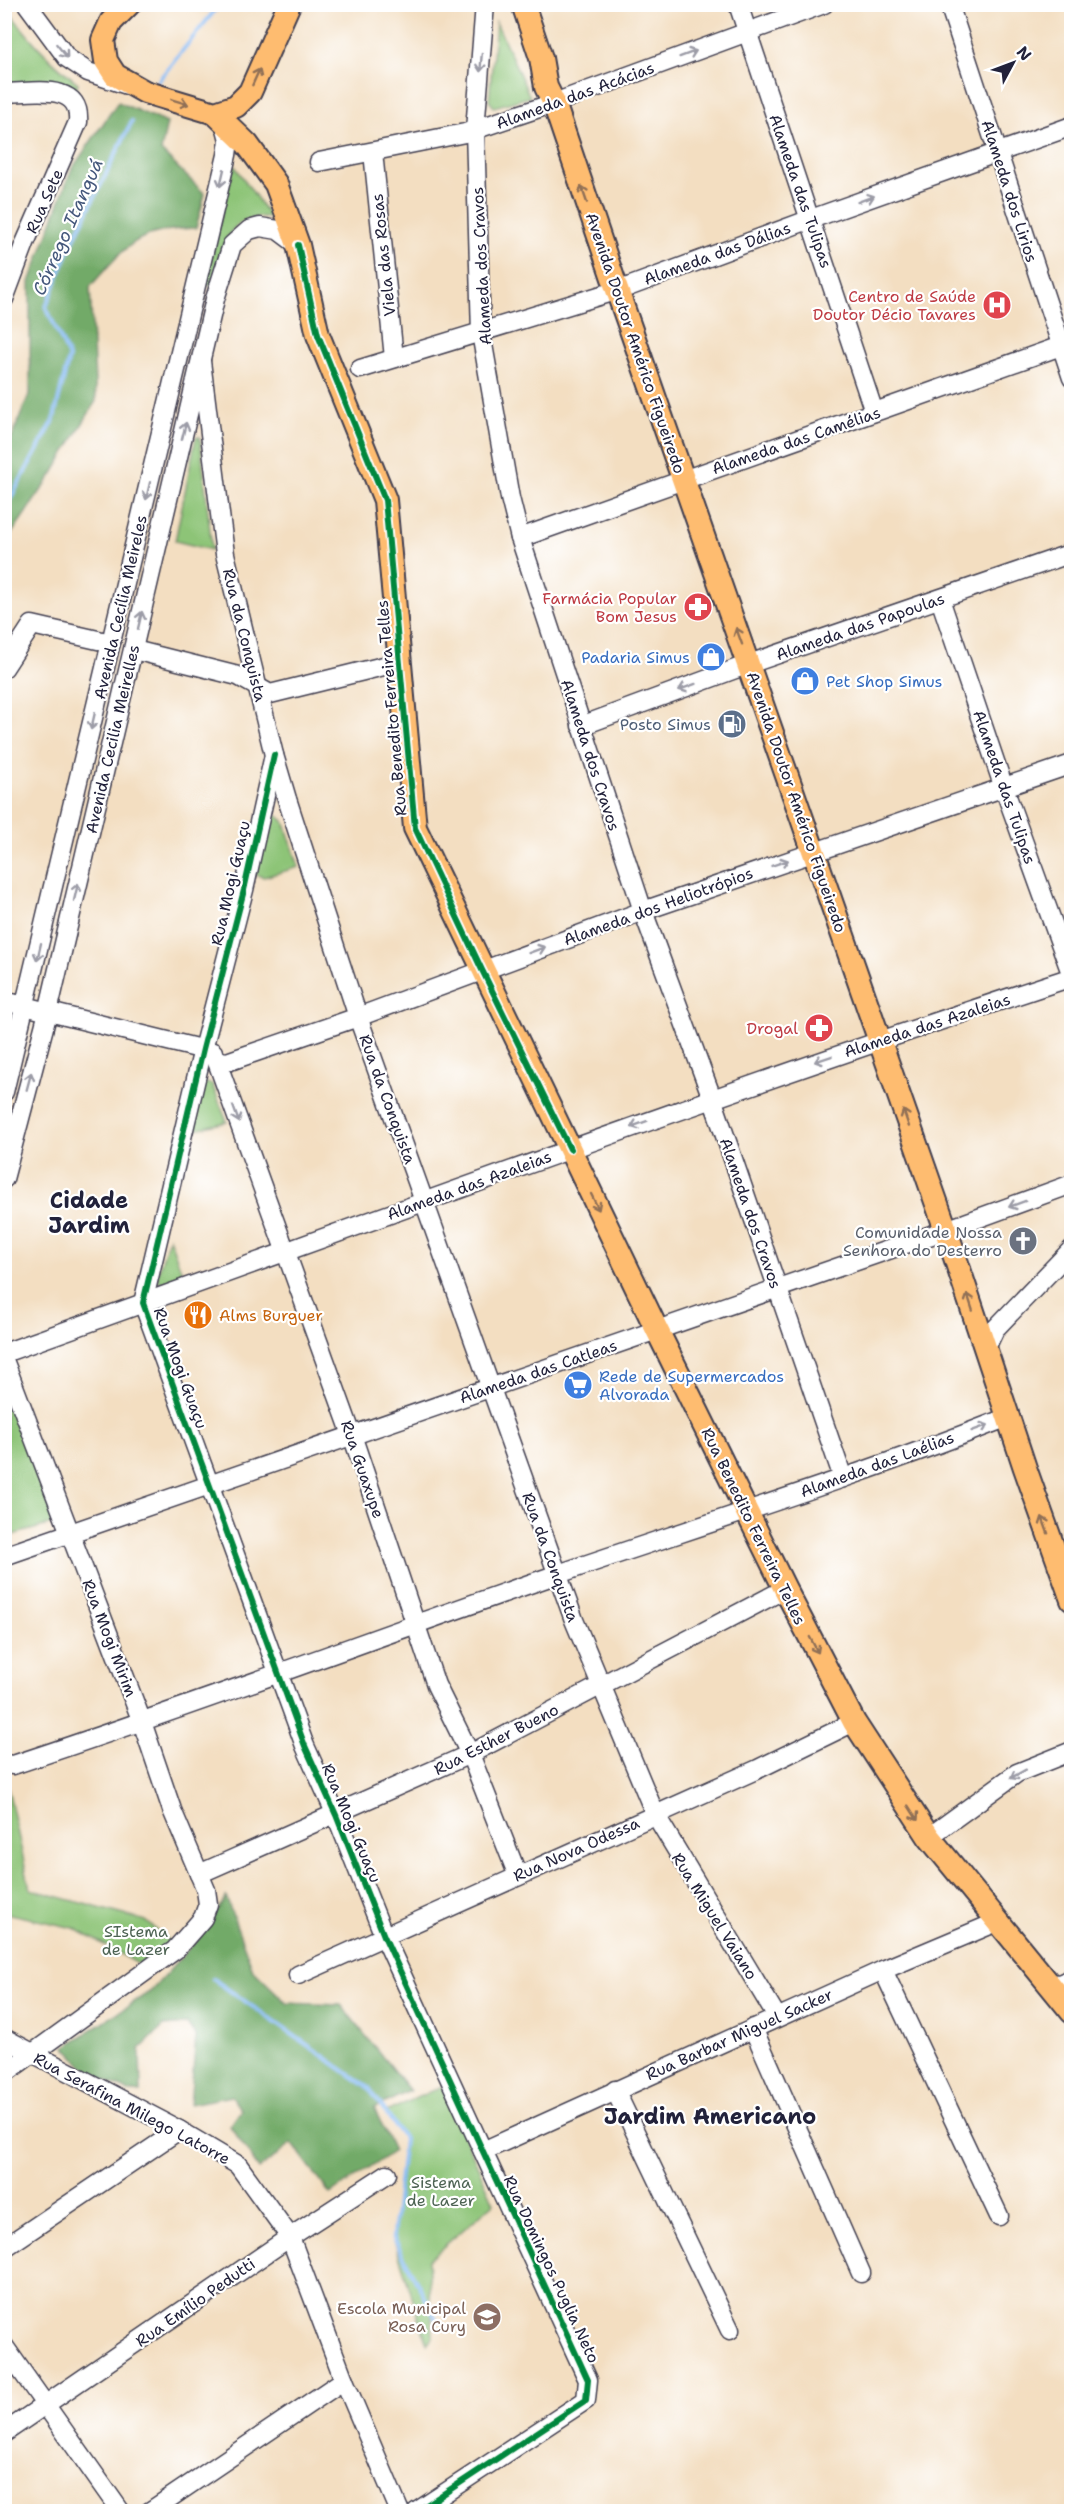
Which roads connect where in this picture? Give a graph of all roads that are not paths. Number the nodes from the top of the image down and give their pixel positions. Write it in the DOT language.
graph roads {
  1 [pos="27,4"];
  2 [pos="129,4"];
  3 [pos="289,4"];
  4 [pos="485,4"];
  5 [pos="506,4"];
  6 [pos="523,4"];
  7 [pos="738,4"];
  8 [pos="824,4"];
  9 [pos="949,4"];
  10 [pos="747,32"];
  11 [pos="145,92"];
  12 [pos="4,93"];
  13 [pos="550,95"];
  14 [pos="219,117"];
  15 [pos="1071,126"];
  16 [pos="475,129"];
  17 [pos="373,152"];
  18 [pos="997,152"];
  19 [pos="319,162"];
  20 [pos="811,219"];
  21 [pos="298,245"];
  22 [pos="617,290"];
  23 [pos="195,294"];
  24 [pos="4,299"];
  25 [pos="215,299"];
  26 [pos="481,333"];
  27 [pos="1066,344"];
  28 [pos="394,358"];
  29 [pos="201,361"];
  30 [pos="360,369"];
  31 [pos="1071,378"];
  32 [pos="874,412"];
  33 [pos="683,480"];
  34 [pos="520,538"];
  35 [pos="1071,553"];
  36 [pos="940,599"];
  37 [pos="111,644"];
  38 [pos="134,650"];
  39 [pos="400,662"];
  40 [pos="749,664"];
  41 [pos="4,668"];
  42 [pos="258,686"];
  43 [pos="581,726"];
  44 [pos="274,754"];
  45 [pos="1071,764"];
  46 [pos="1004,788"];
  47 [pos="287,799"];
  48 [pos="259,821"];
  49 [pos="814,852"];
  50 [pos="643,911"];
  51 [pos="482,970"];
  52 [pos="1071,976"];
  53 [pos="4,1001"];
  54 [pos="26,1007"];
  55 [pos="48,1012"];
  56 [pos="358,1017"];
  57 [pos="879,1040"];
  58 [pos="210,1054"];
  59 [pos="4,1092"];
  60 [pos="712,1098"];
  61 [pos="570,1149"];
  62 [pos="4,1179"];
  63 [pos="1071,1184"];
  64 [pos="426,1201"];
  65 [pos="946,1230"];
  66 [pos="1071,1248"];
  67 [pos="285,1250"];
  68 [pos="776,1288"];
  69 [pos="142,1304"];
  70 [pos="657,1330"];
  71 [pos="986,1348"];
  72 [pos="4,1353"];
  73 [pos="4,1360"];
  74 [pos="491,1388"];
  75 [pos="1008,1417"];
  76 [pos="352,1435"];
  77 [pos="843,1478"];
  78 [pos="210,1483"];
  79 [pos="746,1510"];
  80 [pos="70,1533"];
  81 [pos="4,1556"];
  82 [pos="558,1574"];
  83 [pos="785,1589"];
  84 [pos="1071,1600"];
  85 [pos="414,1624"];
  86 [pos="279,1674"];
  87 [pos="600,1686"];
  88 [pos="142,1722"];
  89 [pos="854,1722"];
  90 [pos="1071,1751"];
  91 [pos="470,1754"];
  92 [pos="4,1764"];
  93 [pos="655,1814"];
  94 [pos="336,1815"];
  95 [pos="929,1837"];
  96 [pos="199,1874"];
  97 [pos="518,1876"];
  98 [pos="997,1922"];
  99 [pos="384,1936"];
  100 [pos="883,1970"];
  101 [pos="298,1975"];
  102 [pos="1071,1978"];
  103 [pos="1048,1983"];
  104 [pos="1071,2012"];
  105 [pos="777,2017"];
  106 [pos="753,2028"];
  107 [pos="4,2038"];
  108 [pos="33,2055"];
  109 [pos="4,2074"];
  110 [pos="615,2090"];
  111 [pos="179,2130"];
  112 [pos="483,2151"];
  113 [pos="387,2174"];
  114 [pos="999,2216"];
  115 [pos="290,2236"];
  116 [pos="4,2248"];
  117 [pos="861,2273"];
  118 [pos="730,2330"];
  119 [pos="4,2346"];
  120 [pos="345,2380"];
  121 [pos="45,2406"];
  122 [pos="4,2433"];
  123 [pos="121,2511"];
  124 [pos="149,2511"];
  125 [pos="400,2511"];
  126 [pos="416,2511"];
  1 -- 11 [label="street, one-way"];
  2 -- 11 [label="main road"];
  14 -- 3 [label="main road, one-way"];
  4 -- 16 [label="street, Alameda dos Cravos, one-way"];
  5 -- 13 [label="main road"];
  6 -- 13 [label="main road, Avenida Doutor Américo Figueiredo"];
  7 -- 10 [label="street, Alameda das Tulipas"];
  8 -- 10 [label="street, Alameda das Acácias"];
  9 -- 18 [label="street, Alameda dos Lirios"];
  13 -- 10 [label="street, Alameda das Acácias, one-way"];
  10 -- 20 [label="street, Alameda das Tulipas"];
  11 -- 14 [label="main road, one-way"];
  12 -- 24 [label="street, Rua Sete"];
  13 -- 16 [label="street, Alameda das Acácias"];
  22 -- 13 [label="main road, Avenida Doutor Américo Figueiredo, one-way"];
  14 -- 21 [label="main road, Rua Benedito Ferreira Telles"];
  14 -- 23 [label="street, Avenida Cecília Meireles, one-way"];
  15 -- 18 [label="street, Alameda das Dálias"];
  16 -- 17 [label="street, Alameda das Acácias"];
  16 -- 26 [label="street, Alameda dos Cravos"];
  17 -- 19 [label="street, Alameda das Acácias"];
  17 -- 28 [label="street, Viela das Rosas"];
  20 -- 18 [label="street, Alameda das Dálias, one-way"];
  18 -- 27 [label="street, Alameda dos Lirios"];
  20 -- 22 [label="street, Alameda das Dálias"];
  20 -- 32 [label="street, Alameda das Tulipas"];
  21 -- 25 [label="street, Avenida Cecilia Meirelles"];
  21 -- 39 [label="main road, Rua Benedito Ferreira Telles"];
  22 -- 26 [label="street, Alameda das Dálias"];
  22 -- 33 [label="main road, Avenida Doutor Américo Figueiredo"];
  23 -- 25 [label="street"];
  23 -- 37 [label="street, Avenida Cecília Meireles, one-way"];
  25 -- 29 [label="street, Avenida Cecilia Meirelles"];
  26 -- 28 [label="street, Alameda das Dálias"];
  26 -- 34 [label="street, Alameda dos Cravos"];
  27 -- 31 [label="street, Alameda dos Lirios"];
  27 -- 32 [label="street, Alameda das Camélias"];
  28 -- 30 [label="street, Alameda das Dálias"];
  38 -- 29 [label="street, Avenida Cecilia Meirelles, one-way"];
  29 -- 42 [label="street, Rua da Conquista"];
  32 -- 33 [label="street, Alameda das Camélias"];
  33 -- 34 [label="street, Alameda das Camélias"];
  40 -- 33 [label="main road, Avenida Doutor Américo Figueiredo, one-way"];
  34 -- 43 [label="street, Alameda dos Cravos"];
  35 -- 36 [label="street, Alameda das Papoulas"];
  36 -- 40 [label="street, Alameda das Papoulas"];
  36 -- 46 [label="street, Alameda das Tulipas"];
  37 -- 41 [label="street"];
  37 -- 54 [label="street, Avenida Cecília Meireles, one-way"];
  38 -- 42 [label="street"];
  55 -- 38 [label="street, Avenida Cecilia Meirelles, one-way"];
  39 -- 42 [label="street"];
  39 -- 51 [label="main road, Rua Benedito Ferreira Telles"];
  40 -- 43 [label="street, Alameda das Papoulas, one-way"];
  40 -- 49 [label="main road, Avenida Doutor Américo Figueiredo"];
  42 -- 44 [label="street, Rua da Conquista"];
  43 -- 50 [label="street, Alameda dos Cravos"];
  44 -- 47 [label="street, Rua da Conquista"];
  44 -- 48 [label="street, Rua Mogi Guaçu"];
  45 -- 46 [label="street, Alameda dos Heliotrópios"];
  46 -- 49 [label="street, Alameda dos Heliotrópios"];
  46 -- 52 [label="street, Alameda das Tulipas"];
  47 -- 48 [label="street, Rua Mogi Guaçu"];
  47 -- 56 [label="street, Rua da Conquista"];
  48 -- 58 [label="street, Rua Mogi Guaçu"];
  50 -- 49 [label="street, Alameda dos Heliotrópios, one-way"];
  49 -- 57 [label="main road, Avenida Doutor Américo Figueiredo"];
  51 -- 50 [label="street, Alameda dos Heliotrópios, one-way"];
  50 -- 60 [label="street, Alameda dos Cravos"];
  51 -- 56 [label="street, Alameda dos Heliotrópios"];
  51 -- 61 [label="main road, Rua Benedito Ferreira Telles"];
  52 -- 57 [label="street, Alameda das Azaleias"];
  53 -- 54 [label="street, Alameda dos Heliotrópios"];
  54 -- 55 [label="street, Alameda dos Heliotrópios"];
  54 -- 59 [label="street, Avenida Cecília Meireles"];
  55 -- 58 [label="street, Alameda dos Heliotrópios"];
  62 -- 55 [label="street, Avenida Cecilia Meirelles, one-way"];
  56 -- 58 [label="street, Alameda dos Heliotrópios"];
  56 -- 64 [label="street, Rua da Conquista"];
  57 -- 60 [label="street, Alameda das Azaleias, one-way"];
  65 -- 57 [label="main road, Avenida Doutor Américo Figueiredo, one-way"];
  58 -- 67 [label="street, Rua Guaxupe, one-way"];
  58 -- 69 [label="street, Rua Mogi Guaçu"];
  60 -- 61 [label="street, Alameda das Azaleias, one-way"];
  60 -- 68 [label="street, Alameda dos Cravos"];
  61 -- 64 [label="street, Alameda das Azaleias"];
  61 -- 70 [label="main road, Rua Benedito Ferreira Telles, one-way"];
  63 -- 65 [label="street, Alameda das Catleas, one-way"];
  64 -- 67 [label="street, Alameda das Azaleias"];
  64 -- 74 [label="street, Rua da Conquista"];
  65 -- 68 [label="street, Alameda das Catleas"];
  71 -- 65 [label="main road, Avenida Doutor Américo Figueiredo, one-way"];
  66 -- 71 [label="street"];
  67 -- 69 [label="street, Alameda das Azaleias"];
  67 -- 76 [label="street, Rua Guaxupe"];
  68 -- 70 [label="street, Alameda das Catleas"];
  68 -- 77 [label="street, Alameda dos Cravos"];
  69 -- 72 [label="street, Alameda das Azaleias"];
  69 -- 78 [label="street, Rua Mogi Guaçu"];
  70 -- 74 [label="street, Alameda das Catleas"];
  70 -- 79 [label="main road, Rua Benedito Ferreira Telles"];
  71 -- 75 [label="main road, Avenida Doutor Américo Figueiredo"];
  73 -- 80 [label="street, Rua Mogi Mirim"];
  74 -- 76 [label="street, Alameda das Catleas"];
  74 -- 82 [label="street, Rua da Conquista"];
  77 -- 75 [label="street, Alameda das Laélias, one-way"];
  84 -- 75 [label="main road, Avenida Doutor Américo Figueiredo, one-way"];
  76 -- 78 [label="street, Alameda das Catleas"];
  76 -- 85 [label="street, Rua Guaxupe"];
  77 -- 79 [label="street, Alameda das Laélias"];
  78 -- 80 [label="street, Alameda das Catleas"];
  78 -- 86 [label="street, Rua Mogi Guaçu"];
  79 -- 82 [label="street, Alameda das Laélias"];
  79 -- 83 [label="main road, Rua Benedito Ferreira Telles"];
  80 -- 81 [label="street, Alameda das Catleas"];
  80 -- 88 [label="street, Rua Mogi Mirim"];
  82 -- 85 [label="street, Alameda das Laélias"];
  82 -- 87 [label="street, Rua da Conquista"];
  83 -- 87 [label="street, Rua Esther Bueno"];
  83 -- 89 [label="main road, Rua Benedito Ferreira Telles, one-way"];
  85 -- 86 [label="street, Alameda das Laélias"];
  85 -- 91 [label="street, Rua Guaxupe"];
  86 -- 88 [label="street, Alameda das Laélias"];
  86 -- 94 [label="street, Rua Mogi Guaçu"];
  87 -- 91 [label="street, Rua Esther Bueno"];
  87 -- 93 [label="street, Rua da Conquista"];
  88 -- 92 [label="street, Alameda das Laélias"];
  88 -- 96 [label="street, Rua Mogi Mirim"];
  89 -- 93 [label="street, Rua Nova Odessa"];
  89 -- 95 [label="main road, Rua Benedito Ferreira Telles, one-way"];
  90 -- 95 [label="street, one-way"];
  91 -- 94 [label="street, Rua Esther Bueno"];
  91 -- 97 [label="street, Rua Guaxupe"];
  93 -- 97 [label="street, Rua Nova Odessa"];
  93 -- 105 [label="street, Rua Miguel Vaiano"];
  94 -- 96 [label="street, Rua Esther Bueno"];
  94 -- 99 [label="street, Rua Mogi Guaçu"];
  95 -- 98 [label="main road, Rua Benedito Ferreira Telles"];
  96 -- 108 [label="street, Rua Mogi Mirim"];
  97 -- 99 [label="street, Rua Nova Odessa"];
  98 -- 100 [label="street, Rua Barbar Miguel Sacker"];
  98 -- 103 [label="main road, Rua Benedito Ferreira Telles"];
  99 -- 101 [label="street, Rua Nova Odessa"];
  99 -- 112 [label="street, Rua Mogi Guaçu"];
  100 -- 105 [label="street, Rua Barbar Miguel Sacker"];
  100 -- 114 [label="street"];
  102 -- 103 [label="street"];
  103 -- 104 [label="main road, Rua Benedito Ferreira Telles"];
  105 -- 106 [label="street, Rua Barbar Miguel Sacker"];
  106 -- 110 [label="street, Rua Barbar Miguel Sacker"];
  106 -- 117 [label="street"];
  107 -- 108 [label="street, Rua Serafina Milego Latorre"];
  108 -- 109 [label="street"];
  108 -- 111 [label="street, Rua Serafina Milego Latorre"];
  110 -- 112 [label="street, Rua Barbar Miguel Sacker"];
  110 -- 118 [label="street"];
  111 -- 115 [label="street, Rua Serafina Milego Latorre"];
  111 -- 116 [label="street"];
  112 -- 126 [label="street, Rua Domingos Puglia Neto"];
  113 -- 115 [label="street, Rua Emílio Pedutti"];
  115 -- 120 [label="street, Rua Serafina Milego Latorre"];
  115 -- 121 [label="street, Rua Emílio Pedutti"];
  119 -- 121 [label="street"];
  120 -- 124 [label="street"];
  120 -- 125 [label="street, Rua Serafina Milego Latorre"];
  121 -- 122 [label="street, Rua Emílio Pedutti"];
  121 -- 123 [label="street"];
}
